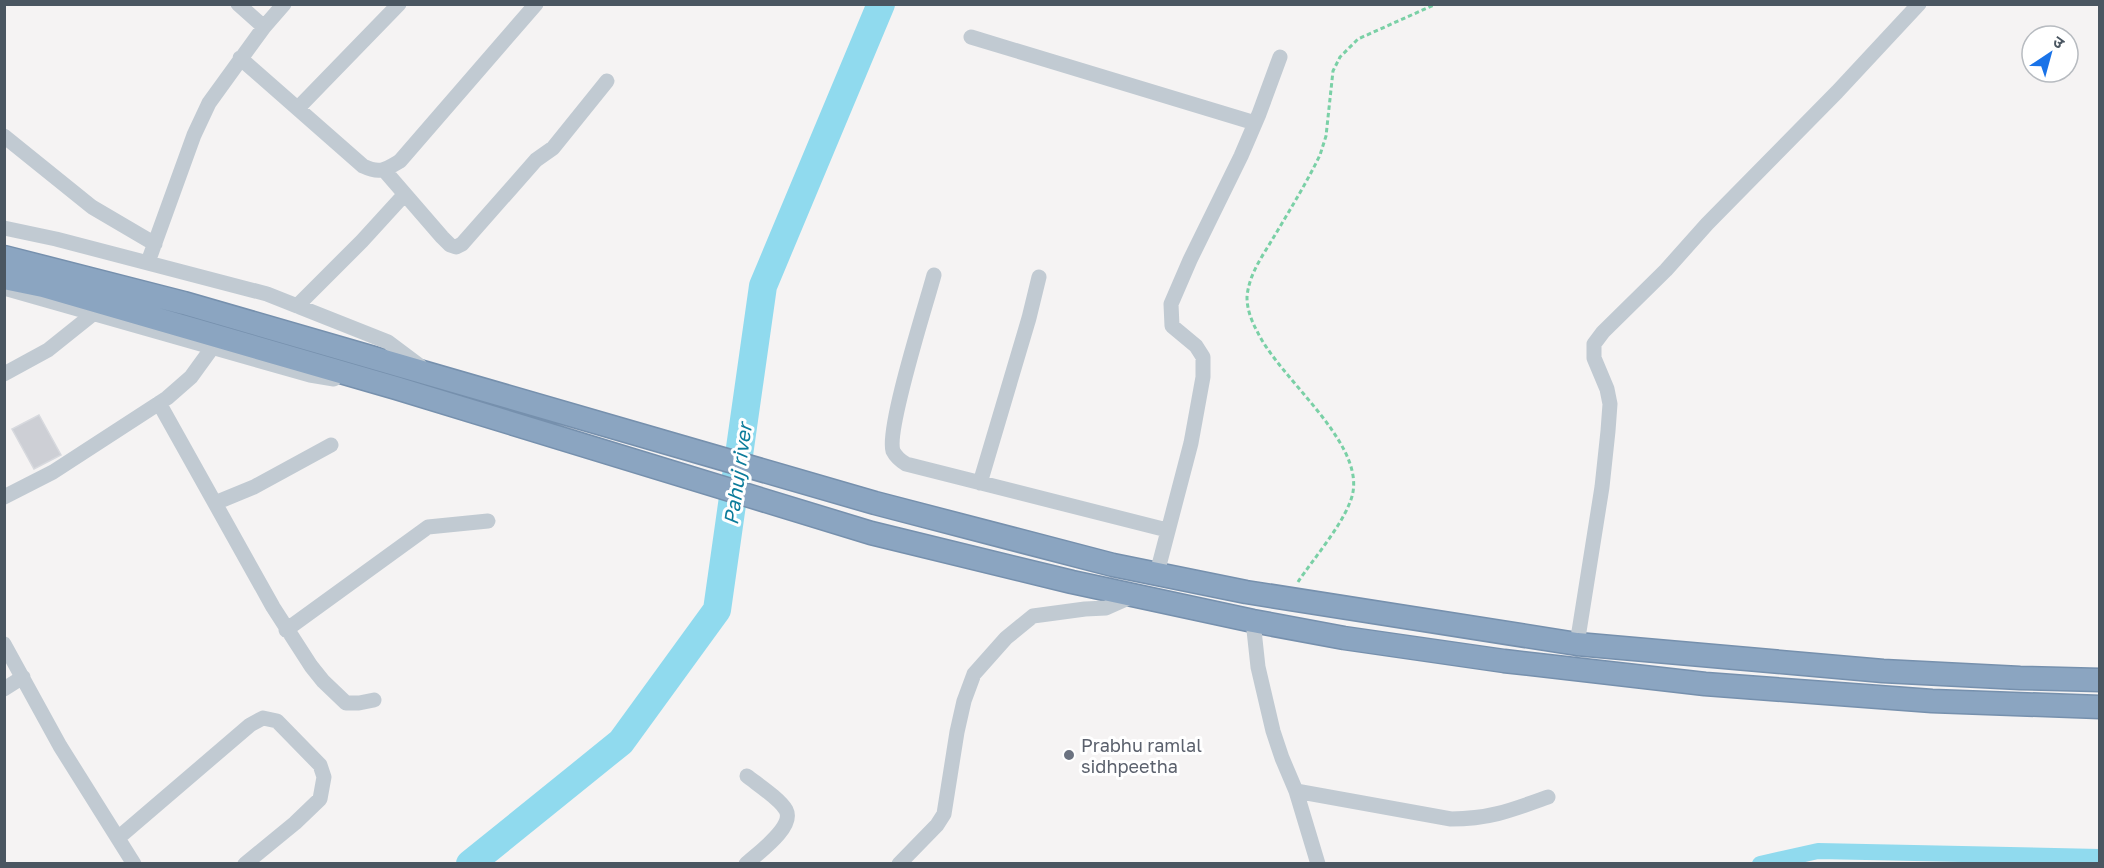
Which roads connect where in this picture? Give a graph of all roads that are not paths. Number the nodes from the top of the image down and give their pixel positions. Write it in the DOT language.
graph roads {
  1 [pos="238,4"];
  2 [pos="284,4"];
  3 [pos="399,4"];
  4 [pos="536,4"];
  5 [pos="1919,4"];
  6 [pos="264,27"];
  7 [pos="971,37"];
  8 [pos="1280,57"];
  9 [pos="240,58"];
  10 [pos="607,81"];
  11 [pos="298,108"];
  12 [pos="1255,123"];
  13 [pos="4,136"];
  14 [pos="384,170"];
  15 [pos="404,195"];
  16 [pos="4,228"];
  17 [pos="155,244"];
  18 [pos="4,258"];
  19 [pos="148,262"];
  20 [pos="934,275"];
  21 [pos="1039,277"];
  22 [pos="4,278"];
  23 [pos="4,288"];
  24 [pos="297,306"];
  25 [pos="93,314"];
  26 [pos="212,348"];
  27 [pos="362,354"];
  28 [pos="429,373"];
  29 [pos="4,374"];
  30 [pos="354,376"];
  31 [pos="396,388"];
  32 [pos="159,403"];
  33 [pos="331,445"];
  34 [pos="980,483"];
  35 [pos="4,496"];
  36 [pos="215,503"];
  37 [pos="488,521"];
  38 [pos="1167,530"];
  39 [pos="1157,573"];
  40 [pos="1133,596"];
  41 [pos="1253,621"];
  42 [pos="286,630"];
  43 [pos="4,644"];
  44 [pos="1577,644"];
  45 [pos="23,677"];
  46 [pos="2100,680"];
  47 [pos="4,689"];
  48 [pos="374,700"];
  49 [pos="2100,707"];
  50 [pos="747,776"];
  51 [pos="1296,790"];
  52 [pos="1548,797"];
  53 [pos="118,838"];
  54 [pos="134,864"];
  55 [pos="245,864"];
  56 [pos="746,864"];
  57 [pos="899,864"];
  58 [pos="1318,864"];
  1 -- 6 [label="street"];
  2 -- 6 [label="street"];
  3 -- 11 [label="street"];
  4 -- 14 [label="street"];
  5 -- 44 [label="street"];
  6 -- 9 [label="street"];
  7 -- 12 [label="street"];
  8 -- 12 [label="street"];
  9 -- 11 [label="street"];
  9 -- 17 [label="street"];
  10 -- 15 [label="street"];
  11 -- 14 [label="street"];
  12 -- 38 [label="street"];
  13 -- 17 [label="street"];
  14 -- 15 [label="street"];
  15 -- 24 [label="street"];
  16 -- 19 [label="street"];
  17 -- 19 [label="street"];
  18 -- 27 [label="highway"];
  19 -- 24 [label="street"];
  20 -- 34 [label="street"];
  21 -- 34 [label="street"];
  22 -- 30 [label="highway"];
  23 -- 25 [label="street"];
  24 -- 28 [label="street"];
  25 -- 26 [label="street"];
  25 -- 29 [label="street"];
  26 -- 31 [label="street"];
  26 -- 32 [label="street"];
  27 -- 28 [label="highway"];
  27 -- 30 [label="highway"];
  28 -- 39 [label="highway"];
  30 -- 31 [label="highway"];
  31 -- 40 [label="highway"];
  32 -- 35 [label="street"];
  32 -- 36 [label="street"];
  33 -- 36 [label="street"];
  34 -- 38 [label="street"];
  36 -- 42 [label="street"];
  37 -- 42 [label="street"];
  38 -- 39 [label="street"];
  39 -- 44 [label="highway"];
  40 -- 41 [label="highway"];
  40 -- 57 [label="street"];
  41 -- 49 [label="highway"];
  41 -- 51 [label="street"];
  42 -- 48 [label="street"];
  43 -- 45 [label="street"];
  44 -- 46 [label="highway"];
  45 -- 47 [label="street"];
  45 -- 53 [label="street"];
  50 -- 56 [label="street"];
  51 -- 52 [label="street"];
  51 -- 58 [label="street"];
  53 -- 54 [label="street"];
  53 -- 55 [label="street"];
}
